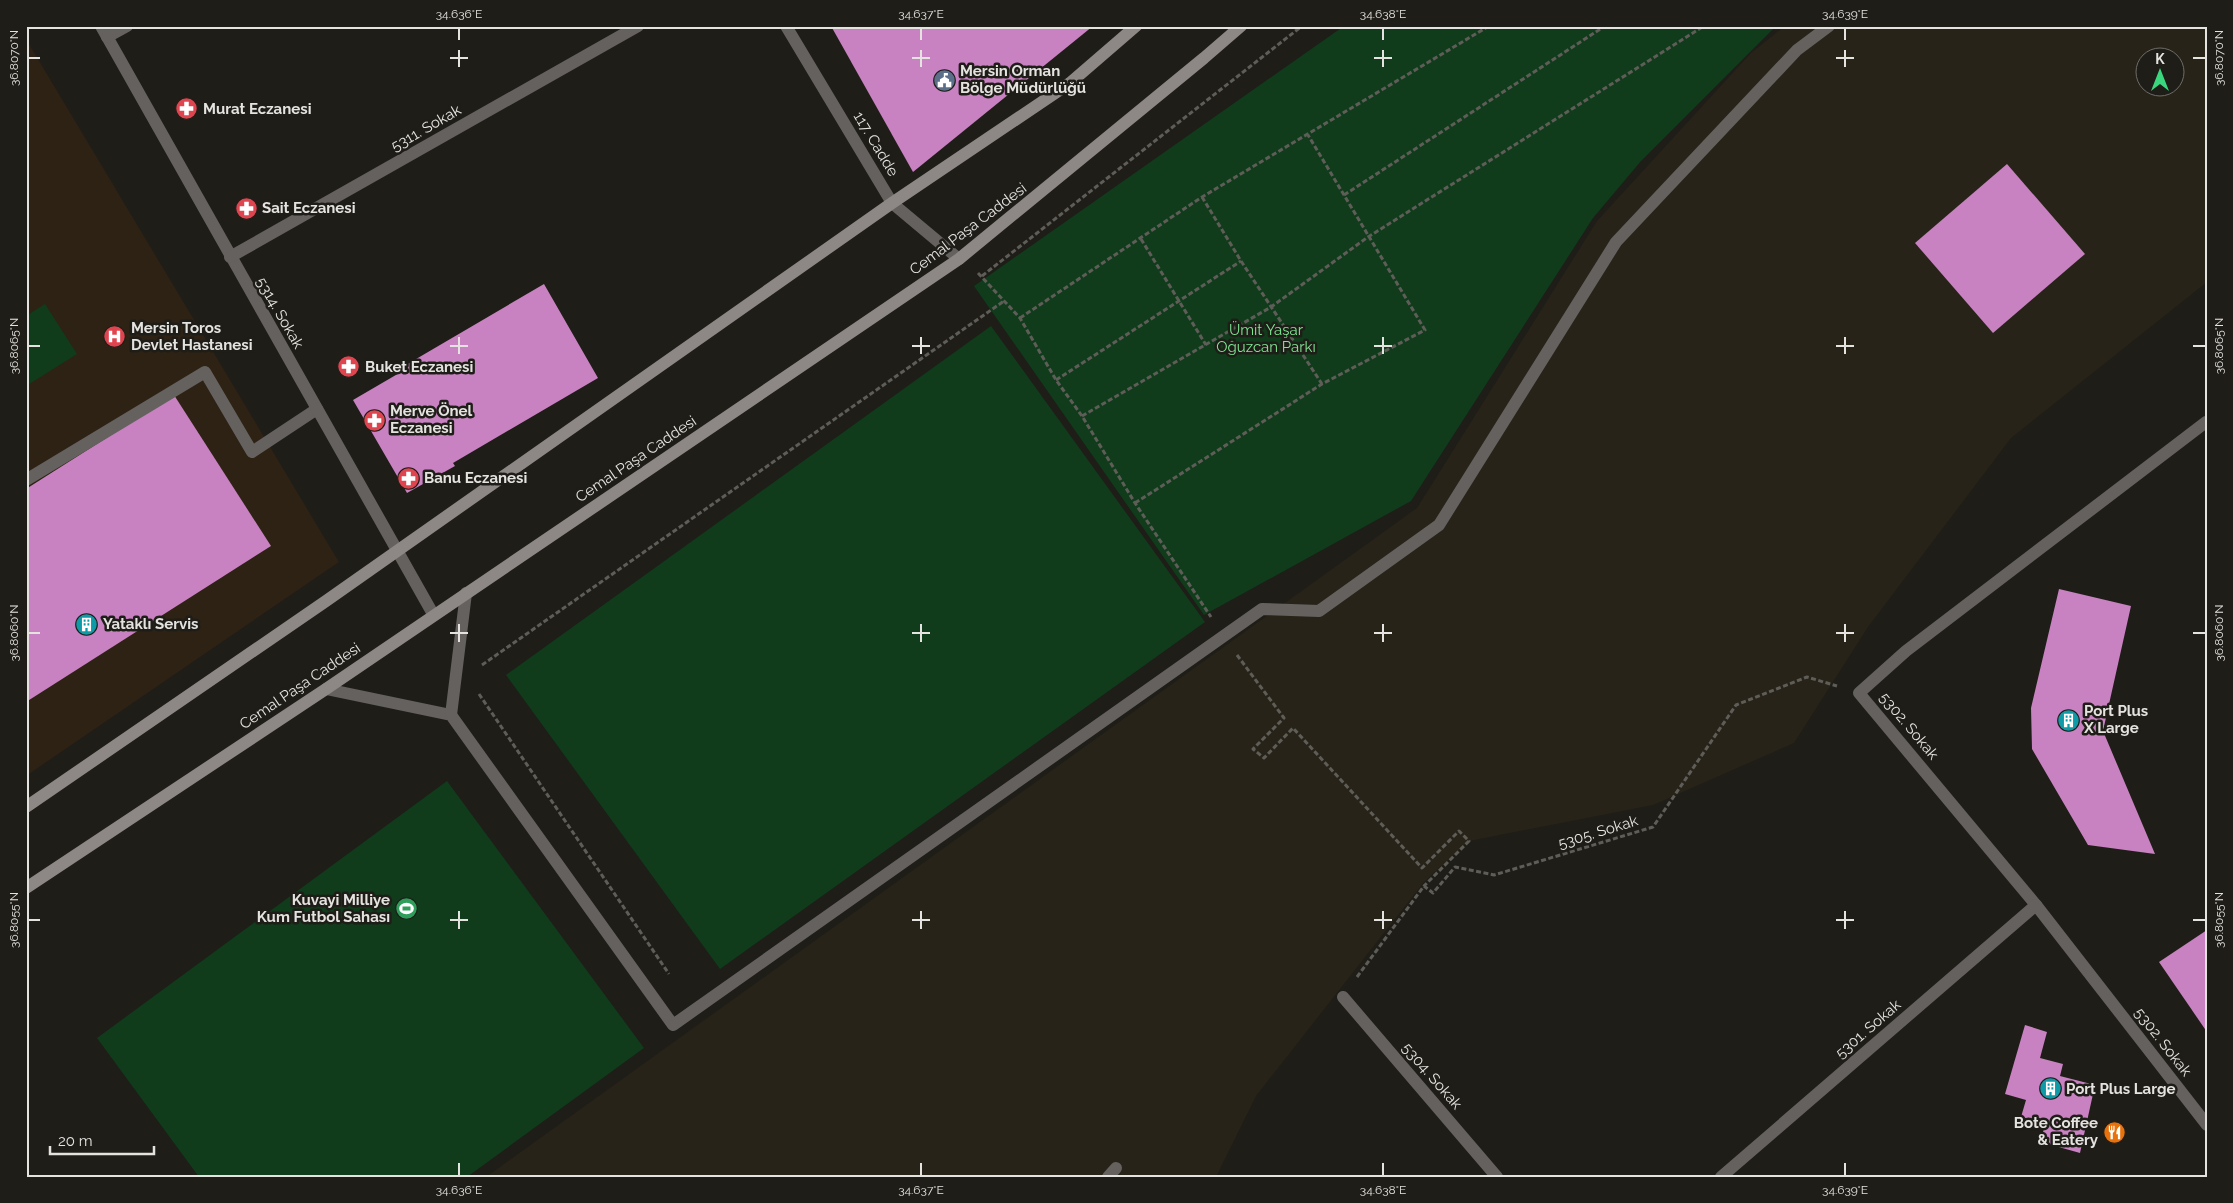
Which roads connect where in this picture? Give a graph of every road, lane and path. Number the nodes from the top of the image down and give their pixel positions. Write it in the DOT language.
graph roads {
  1 [pos="127,26"];
  2 [pos="638,26"];
  3 [pos="786,26"];
  4 [pos="1136,26"];
  5 [pos="1240,26"];
  6 [pos="1302,26"];
  7 [pos="1490,26"];
  8 [pos="1605,26"];
  9 [pos="1704,26"];
  10 [pos="1829,26"];
  11 [pos="104,32"];
  12 [pos="1308,135"];
  13 [pos="1344,195"];
  14 [pos="1202,198"];
  15 [pos="892,203"];
  16 [pos="1368,236"];
  17 [pos="1142,239"];
  18 [pos="230,257"];
  19 [pos="960,260"];
  20 [pos="1241,261"];
  21 [pos="982,276"];
  22 [pos="1004,301"];
  23 [pos="1180,301"];
  24 [pos="1271,307"];
  25 [pos="1020,318"];
  26 [pos="1206,344"];
  27 [pos="1056,380"];
  28 [pos="1322,384"];
  29 [pos="317,409"];
  30 [pos="1082,416"];
  31 [pos="2206,422"];
  32 [pos="26,480"];
  33 [pos="1136,503"];
  34 [pos="397,550"];
  35 [pos="466,593"];
  36 [pos="433,614"];
  37 [pos="1222,637"];
  38 [pos="474,670"];
  39 [pos="326,689"];
  40 [pos="477,692"];
  41 [pos="1859,693"];
  42 [pos="451,715"];
  43 [pos="26,807"];
  44 [pos="1424,886"];
  45 [pos="26,888"];
  46 [pos="2036,905"];
  47 [pos="1343,997"];
  48 [pos="694,1010"];
  49 [pos="2207,1125"];
  50 [pos="1496,1177"];
  51 [pos="1721,1177"];
  1 -- 11 [label="street"];
  2 -- 18 [label="street, 5311. Sokak"];
  3 -- 15 [label="street, 117. Cadde"];
  4 -- 15 [label="main road"];
  5 -- 19 [label="main road, Cemal Paşa Caddesi"];
  6 -- 21 [label="path"];
  7 -- 12 [label="path"];
  8 -- 13 [label="path"];
  9 -- 16 [label="path"];
  10 -- 37 [label="street"];
  11 -- 18 [label="street, 5314. Sokak"];
  12 -- 13 [label="path"];
  12 -- 14 [label="path"];
  13 -- 16 [label="path"];
  14 -- 17 [label="path"];
  14 -- 20 [label="path"];
  15 -- 19 [label="street, 117. Cadde"];
  15 -- 34 [label="main road"];
  16 -- 24 [label="path"];
  16 -- 28 [label="path"];
  17 -- 23 [label="path"];
  17 -- 25 [label="path"];
  18 -- 29 [label="street, 5314. Sokak"];
  19 -- 21 [label="path"];
  19 -- 35 [label="main road, Cemal Paşa Caddesi"];
  20 -- 23 [label="path"];
  20 -- 24 [label="path"];
  21 -- 22 [label="path"];
  22 -- 25 [label="path"];
  22 -- 38 [label="path"];
  23 -- 26 [label="path"];
  23 -- 27 [label="path"];
  24 -- 26 [label="path"];
  24 -- 28 [label="path"];
  25 -- 27 [label="path"];
  26 -- 30 [label="path"];
  27 -- 30 [label="path"];
  28 -- 33 [label="path"];
  29 -- 32 [label="street"];
  29 -- 34 [label="street, 5314. Sokak"];
  30 -- 33 [label="path"];
  31 -- 41 [label="street, 5302. Sokak"];
  33 -- 37 [label="path"];
  34 -- 36 [label="street, 5314. Sokak"];
  34 -- 43 [label="main road"];
  35 -- 36 [label="main road, Cemal Paşa Caddesi"];
  35 -- 42 [label="street"];
  36 -- 39 [label="main road, Cemal Paşa Caddesi"];
  37 -- 44 [label="path"];
  37 -- 48 [label="street"];
  39 -- 42 [label="street"];
  39 -- 45 [label="main road, Cemal Paşa Caddesi"];
  40 -- 48 [label="path"];
  41 -- 44 [label="path, 5305. Sokak"];
  41 -- 46 [label="street, 5302. Sokak"];
  42 -- 48 [label="street"];
  44 -- 47 [label="path"];
  46 -- 49 [label="street, 5302. Sokak"];
  46 -- 51 [label="street, 5301. Sokak"];
  47 -- 50 [label="street, 5304. Sokak"];
}
